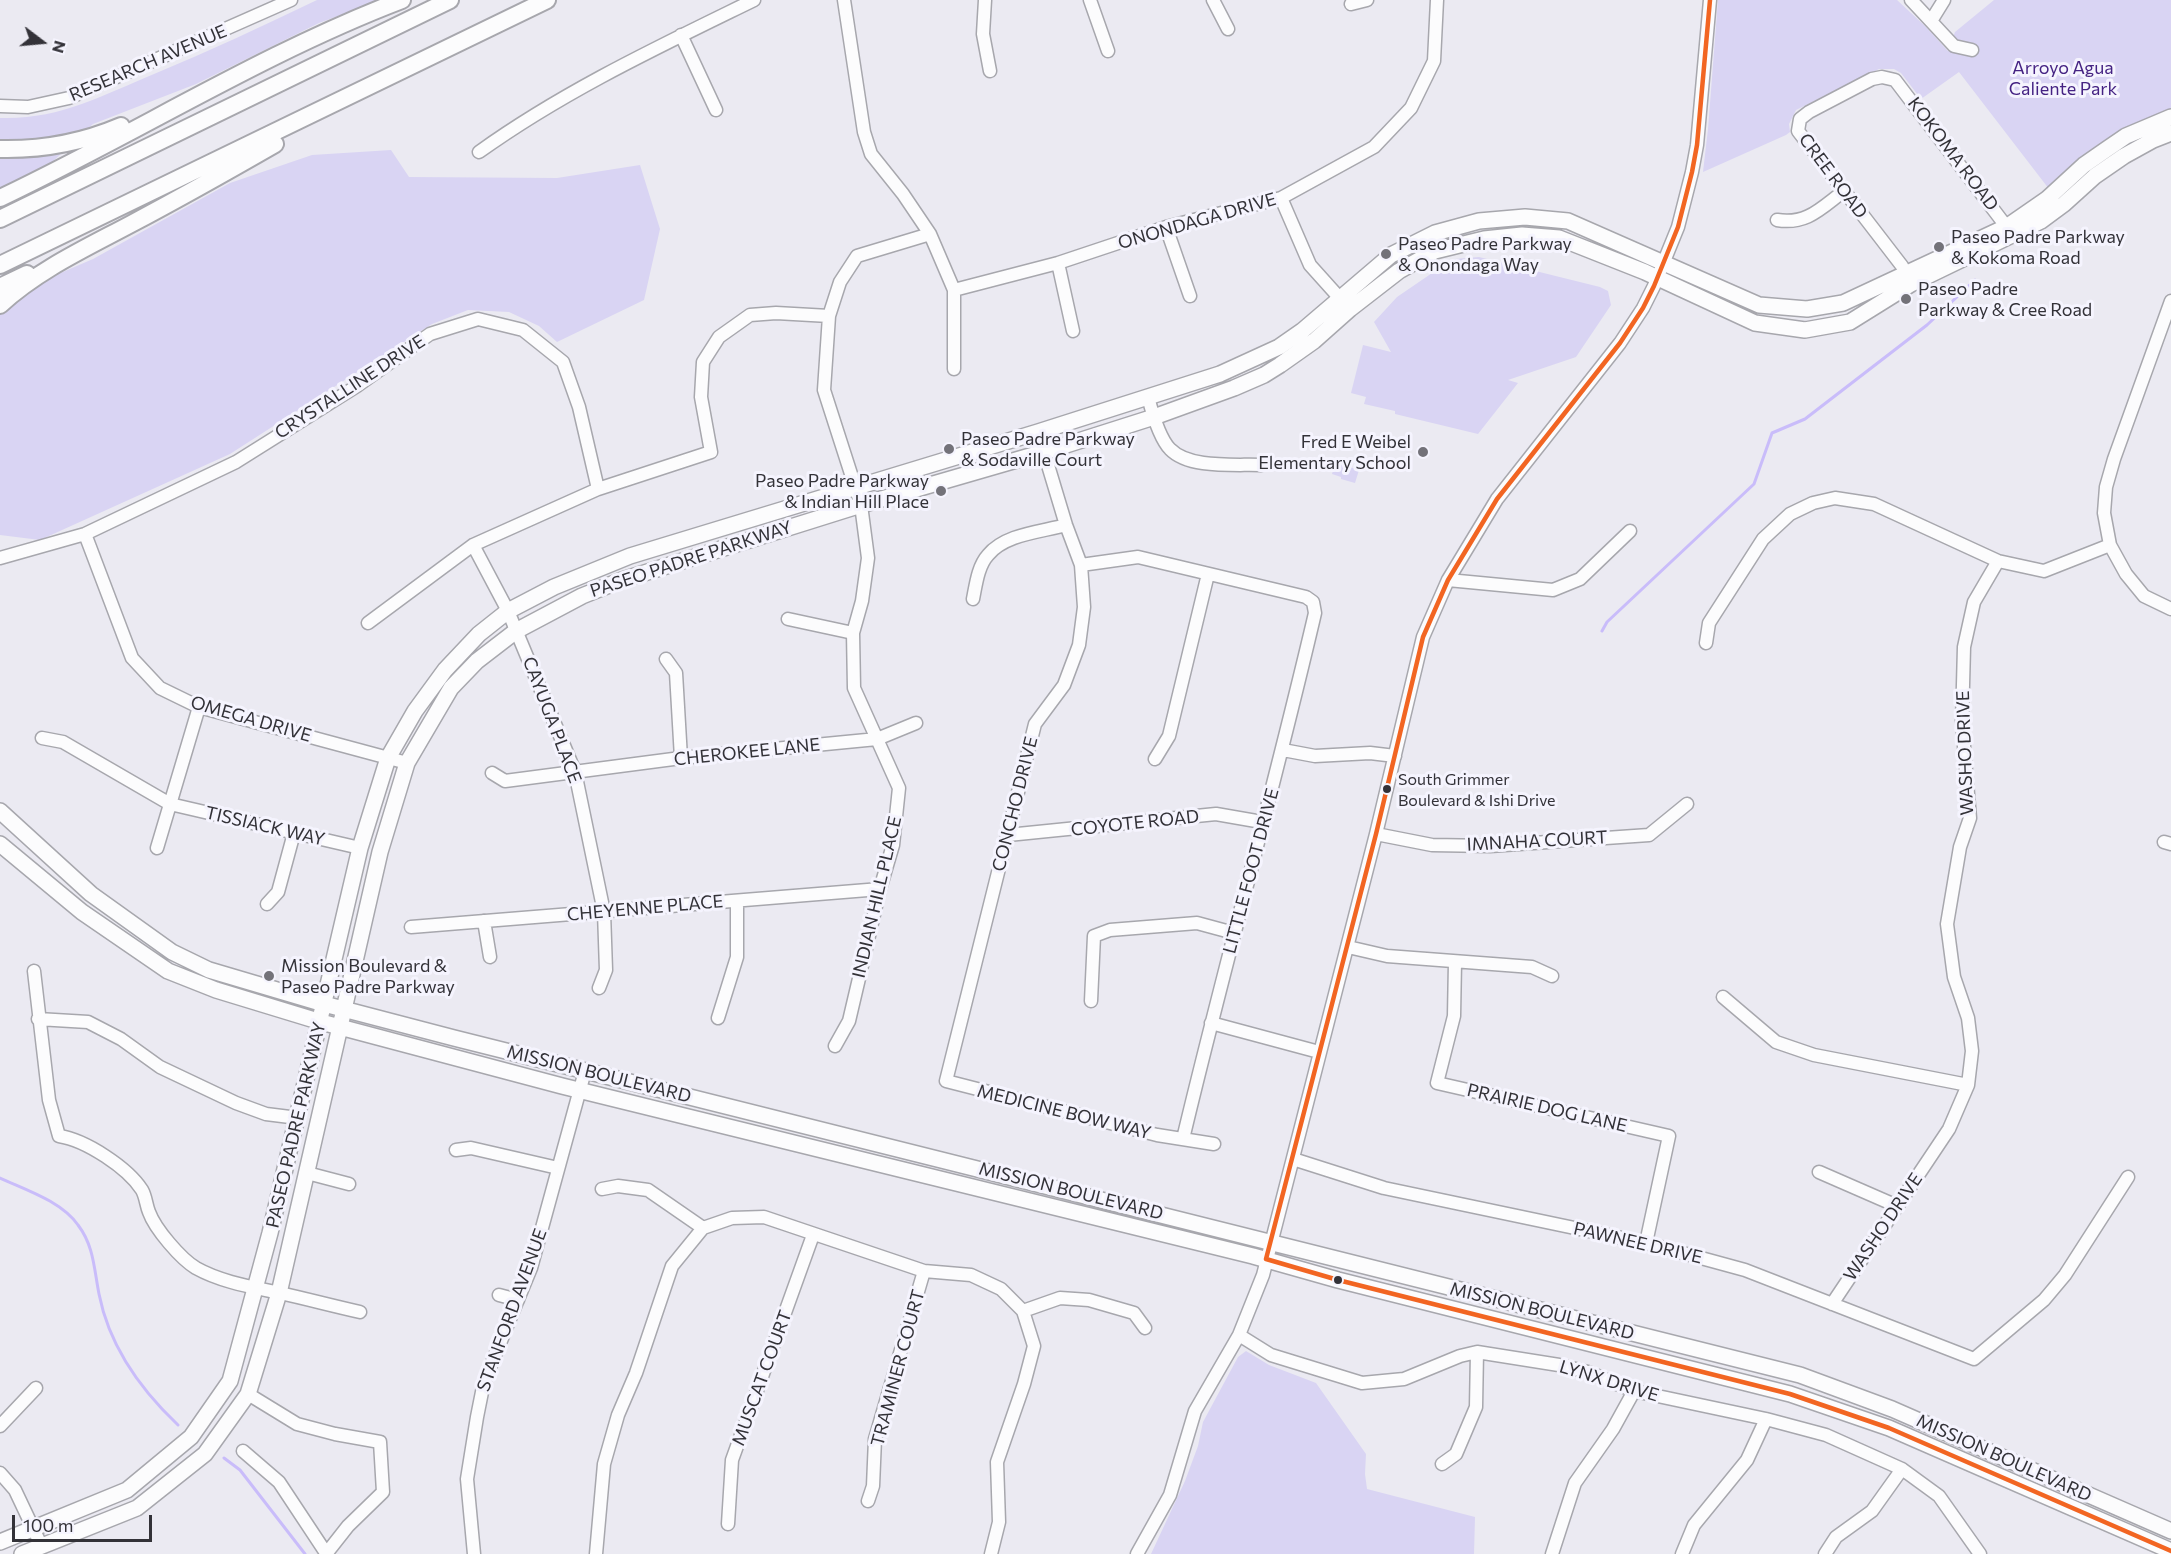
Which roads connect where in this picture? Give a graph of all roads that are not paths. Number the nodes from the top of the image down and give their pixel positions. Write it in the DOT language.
graph roads {
  1 [pos="291,0"];
  2 [pos="402,0"];
  3 [pos="450,0"];
  4 [pos="547,0"];
  5 [pos="754,0"];
  6 [pos="844,0"];
  7 [pos="985,0"];
  8 [pos="1090,0"];
  9 [pos="1213,0"];
  10 [pos="1367,0"];
  11 [pos="1437,0"];
  12 [pos="1710,0"];
  13 [pos="1911,0"];
  14 [pos="1944,0"];
  15 [pos="1351,4"];
  16 [pos="1931,21"];
  17 [pos="1228,29"];
  18 [pos="681,35"];
  19 [pos="1972,50"];
  20 [pos="1108,51"];
  21 [pos="990,72"];
  22 [pos="397,74"];
  23 [pos="1889,77"];
  24 [pos="213,88"];
  25 [pos="0,106"];
  26 [pos="716,110"];
  27 [pos="2171,117"];
  28 [pos="2171,133"];
  29 [pos="0,149"];
  30 [pos="479,152"];
  31 [pos="1844,191"];
  32 [pos="0,198"];
  33 [pos="1281,198"];
  34 [pos="146,216"];
  35 [pos="0,219"];
  36 [pos="1777,220"];
  37 [pos="1166,227"];
  38 [pos="2011,231"];
  39 [pos="930,234"];
  40 [pos="1058,263"];
  41 [pos="1664,263"];
  42 [pos="0,265"];
  43 [pos="1658,277"];
  44 [pos="1908,279"];
  45 [pos="0,287"];
  46 [pos="954,290"];
  47 [pos="1190,296"];
  48 [pos="2171,301"];
  49 [pos="1345,304"];
  50 [pos="0,305"];
  51 [pos="829,316"];
  52 [pos="1073,331"];
  53 [pos="954,369"];
  54 [pos="1148,397"];
  55 [pos="1154,417"];
  56 [pos="1038,432"];
  57 [pos="1044,452"];
  58 [pos="1261,465"];
  59 [pos="856,486"];
  60 [pos="598,489"];
  61 [pos="861,505"];
  62 [pos="1066,525"];
  63 [pos="1630,531"];
  64 [pos="86,534"];
  65 [pos="473,545"];
  66 [pos="2110,545"];
  67 [pos="0,558"];
  68 [pos="1998,561"];
  69 [pos="1081,565"];
  70 [pos="1208,574"];
  71 [pos="1448,579"];
  72 [pos="973,599"];
  73 [pos="2171,609"];
  74 [pos="508,611"];
  75 [pos="788,620"];
  76 [pos="368,623"];
  77 [pos="516,631"];
  78 [pos="853,633"];
  79 [pos="1706,643"];
  80 [pos="666,659"];
  81 [pos="199,707"];
  82 [pos="916,723"];
  83 [pos="42,738"];
  84 [pos="878,739"];
  85 [pos="1283,750"];
  86 [pos="1395,756"];
  87 [pos="388,758"];
  88 [pos="681,758"];
  89 [pos="1155,759"];
  90 [pos="407,763"];
  91 [pos="575,772"];
  92 [pos="492,773"];
  93 [pos="170,804"];
  94 [pos="1687,804"];
  95 [pos="0,810"];
  96 [pos="1262,822"];
  97 [pos="294,833"];
  98 [pos="1376,834"];
  99 [pos="1008,835"];
  100 [pos="0,844"];
  101 [pos="157,848"];
  102 [pos="360,848"];
  103 [pos="880,889"];
  104 [pos="737,901"];
  105 [pos="267,904"];
  106 [pos="603,912"];
  107 [pos="484,921"];
  108 [pos="411,927"];
  109 [pos="1234,933"];
  110 [pos="1348,946"];
  111 [pos="490,957"];
  112 [pos="1455,962"];
  113 [pos="34,971"];
  114 [pos="1552,976"];
  115 [pos="599,988"];
  116 [pos="1723,997"];
  117 [pos="1091,1001"];
  118 [pos="324,1004"];
  119 [pos="344,1009"];
  120 [pos="718,1018"];
  121 [pos="38,1019"];
  122 [pos="321,1022"];
  123 [pos="1210,1023"];
  124 [pos="339,1027"];
  125 [pos="835,1046"];
  126 [pos="1319,1052"];
  127 [pos="585,1071"];
  128 [pos="946,1082"];
  129 [pos="1968,1085"];
  130 [pos="579,1090"];
  131 [pos="298,1118"];
  132 [pos="1183,1139"];
  133 [pos="1214,1144"];
  134 [pos="456,1150"];
  135 [pos="1293,1159"];
  136 [pos="558,1168"];
  137 [pos="1819,1172"];
  138 [pos="307,1173"];
  139 [pos="2128,1177"];
  140 [pos="349,1184"];
  141 [pos="602,1189"];
  142 [pos="1897,1206"];
  143 [pos="703,1228"];
  144 [pos="813,1235"];
  145 [pos="1270,1241"];
  146 [pos="1646,1244"];
  147 [pos="1266,1259"];
  148 [pos="924,1271"];
  149 [pos="256,1288"];
  150 [pos="279,1293"];
  151 [pos="499,1295"];
  152 [pos="518,1300"];
  153 [pos="1832,1304"];
  154 [pos="1023,1311"];
  155 [pos="360,1312"];
  156 [pos="1145,1328"];
  157 [pos="1239,1335"];
  158 [pos="1477,1352"];
  159 [pos="36,1388"];
  160 [pos="1634,1391"];
  161 [pos="248,1394"];
  162 [pos="1766,1419"];
  163 [pos="0,1426"];
  164 [pos="243,1451"];
  165 [pos="1442,1464"];
  166 [pos="1902,1468"];
  167 [pos="0,1473"];
  168 [pos="868,1501"];
  169 [pos="728,1524"];
  170 [pos="33,1527"];
  171 [pos="2171,1532"];
  172 [pos="0,1542"];
  173 [pos="41,1545"];
  174 [pos="2171,1551"];
  175 [pos="22,1554"];
  176 [pos="326,1554"];
  177 [pos="474,1554"];
  178 [pos="596,1554"];
  179 [pos="991,1554"];
  180 [pos="1137,1554"];
  181 [pos="1552,1554"];
  182 [pos="1682,1554"];
  183 [pos="1825,1554"];
  184 [pos="1980,1554"];
  1 -- 25 [label="street, RESEARCH AVENUE"];
  2 -- 24 [label="highway"];
  3 -- 35 [label="highway"];
  4 -- 22 [label="highway"];
  5 -- 18 [label="street"];
  6 -- 39 [label="street"];
  7 -- 21 [label="street"];
  8 -- 20 [label="street"];
  9 -- 17 [label="street"];
  10 -- 15 [label="street"];
  11 -- 33 [label="street, ONONDAGA DRIVE"];
  12 -- 41 [label="street"];
  13 -- 16 [label="street"];
  14 -- 16 [label="street"];
  16 -- 19 [label="street"];
  18 -- 26 [label="street"];
  18 -- 30 [label="street"];
  22 -- 34 [label="highway"];
  22 -- 42 [label="highway"];
  23 -- 31 [label="street, CREE ROAD"];
  23 -- 38 [label="street, KOKOMA ROAD"];
  24 -- 29 [label="highway"];
  24 -- 32 [label="highway"];
  27 -- 38 [label="main road, PASEO PADRE PARKWAY"];
  28 -- 38 [label="main road, PASEO PADRE PARKWAY"];
  31 -- 36 [label="street"];
  31 -- 44 [label="street, CREE ROAD"];
  33 -- 37 [label="street, ONONDAGA DRIVE"];
  33 -- 49 [label="street"];
  34 -- 45 [label="highway"];
  34 -- 50 [label="highway"];
  37 -- 40 [label="street, ONONDAGA DRIVE"];
  37 -- 47 [label="street"];
  38 -- 44 [label="main road, PASEO PADRE PARKWAY"];
  39 -- 46 [label="street"];
  39 -- 51 [label="street, INDIAN HILL PLACE"];
  40 -- 46 [label="street, ONONDAGA DRIVE"];
  40 -- 52 [label="street"];
  41 -- 43 [label="street"];
  41 -- 44 [label="main road, PASEO PADRE PARKWAY"];
  41 -- 49 [label="main road, PASEO PADRE PARKWAY"];
  43 -- 44 [label="main road, PASEO PADRE PARKWAY"];
  43 -- 49 [label="main road, PASEO PADRE PARKWAY"];
  43 -- 71 [label="street"];
  46 -- 53 [label="street"];
  48 -- 66 [label="street"];
  49 -- 54 [label="main road, PASEO PADRE PARKWAY"];
  49 -- 55 [label="main road, PASEO PADRE PARKWAY"];
  51 -- 59 [label="street, INDIAN HILL PLACE"];
  51 -- 60 [label="street"];
  54 -- 55 [label="street"];
  54 -- 56 [label="main road, PASEO PADRE PARKWAY"];
  55 -- 57 [label="main road, PASEO PADRE PARKWAY"];
  55 -- 58 [label="street"];
  56 -- 57 [label="street, CONCHO DRIVE"];
  56 -- 59 [label="main road, PASEO PADRE PARKWAY"];
  57 -- 61 [label="main road, PASEO PADRE PARKWAY"];
  57 -- 62 [label="street, CONCHO DRIVE"];
  59 -- 61 [label="street, INDIAN HILL PLACE"];
  59 -- 74 [label="main road, PASEO PADRE PARKWAY"];
  60 -- 64 [label="street, CRYSTALLINE DRIVE"];
  60 -- 65 [label="street"];
  61 -- 77 [label="main road, PASEO PADRE PARKWAY"];
  61 -- 78 [label="street, INDIAN HILL PLACE"];
  62 -- 69 [label="street, CONCHO DRIVE"];
  62 -- 72 [label="street"];
  63 -- 71 [label="street"];
  64 -- 67 [label="street, CRYSTALLINE DRIVE"];
  64 -- 81 [label="street, OMEGA DRIVE"];
  65 -- 74 [label="street, CAYUGA PLACE"];
  65 -- 76 [label="street"];
  66 -- 68 [label="street"];
  66 -- 73 [label="street"];
  68 -- 79 [label="street"];
  68 -- 129 [label="street, WASHO DRIVE"];
  69 -- 70 [label="street"];
  69 -- 99 [label="street, CONCHO DRIVE"];
  70 -- 85 [label="street, LITTLE FOOT DRIVE"];
  70 -- 89 [label="street"];
  71 -- 86 [label="street"];
  74 -- 77 [label="street, CAYUGA PLACE"];
  74 -- 87 [label="main road, PASEO PADRE PARKWAY"];
  75 -- 78 [label="street"];
  77 -- 90 [label="main road, PASEO PADRE PARKWAY"];
  77 -- 91 [label="street, CAYUGA PLACE"];
  78 -- 84 [label="street, INDIAN HILL PLACE"];
  80 -- 88 [label="street"];
  81 -- 87 [label="street, OMEGA DRIVE"];
  81 -- 93 [label="street"];
  82 -- 84 [label="street, CHEROKEE LANE"];
  83 -- 93 [label="street, TISSIACK WAY"];
  84 -- 88 [label="street, CHEROKEE LANE"];
  84 -- 103 [label="street, INDIAN HILL PLACE"];
  85 -- 86 [label="street"];
  85 -- 96 [label="street, LITTLE FOOT DRIVE"];
  86 -- 98 [label="street"];
  87 -- 90 [label="street, OMEGA DRIVE"];
  87 -- 102 [label="main road, PASEO PADRE PARKWAY"];
  88 -- 91 [label="street, CHEROKEE LANE"];
  90 -- 119 [label="main road, PASEO PADRE PARKWAY"];
  91 -- 92 [label="street, CHEROKEE LANE"];
  91 -- 106 [label="street, CAYUGA PLACE"];
  93 -- 97 [label="street, TISSIACK WAY"];
  93 -- 101 [label="street"];
  94 -- 98 [label="street, IMNAHA COURT"];
  95 -- 118 [label="main road, MISSION BOULEVARD"];
  96 -- 99 [label="street, COYOTE ROAD"];
  96 -- 109 [label="street, LITTLE FOOT DRIVE"];
  97 -- 102 [label="street, TISSIACK WAY"];
  97 -- 105 [label="street"];
  98 -- 110 [label="street"];
  99 -- 128 [label="street, CONCHO DRIVE"];
  100 -- 122 [label="main road, MISSION BOULEVARD"];
  102 -- 118 [label="main road, PASEO PADRE PARKWAY"];
  103 -- 104 [label="street, CHEYENNE PLACE"];
  103 -- 125 [label="street, INDIAN HILL PLACE"];
  104 -- 106 [label="street, CHEYENNE PLACE"];
  104 -- 120 [label="street"];
  106 -- 107 [label="street, CHEYENNE PLACE"];
  106 -- 115 [label="street, CAYUGA PLACE"];
  107 -- 108 [label="street, CHEYENNE PLACE"];
  107 -- 111 [label="street"];
  109 -- 117 [label="street"];
  109 -- 123 [label="street, LITTLE FOOT DRIVE"];
  110 -- 112 [label="street"];
  110 -- 126 [label="street"];
  112 -- 114 [label="street"];
  112 -- 146 [label="street, PRAIRIE DOG LANE"];
  113 -- 121 [label="street"];
  116 -- 129 [label="street"];
  118 -- 119 [label="main road, MISSION BOULEVARD"];
  118 -- 122 [label="main road, PASEO PADRE PARKWAY"];
  119 -- 124 [label="main road, PASEO PADRE PARKWAY"];
  119 -- 127 [label="main road, MISSION BOULEVARD"];
  121 -- 131 [label="street"];
  121 -- 149 [label="street"];
  122 -- 124 [label="main road, MISSION BOULEVARD"];
  122 -- 131 [label="main road, PASEO PADRE PARKWAY"];
  123 -- 126 [label="street"];
  123 -- 132 [label="street, LITTLE FOOT DRIVE"];
  124 -- 130 [label="main road, MISSION BOULEVARD"];
  124 -- 138 [label="main road, PASEO PADRE PARKWAY"];
  126 -- 135 [label="street"];
  127 -- 130 [label="street, STANFORD AVENUE"];
  127 -- 145 [label="main road, MISSION BOULEVARD"];
  128 -- 132 [label="street, MEDICINE BOW WAY"];
  129 -- 142 [label="street, WASHO DRIVE"];
  130 -- 136 [label="street, STANFORD AVENUE"];
  130 -- 147 [label="main road, MISSION BOULEVARD"];
  131 -- 149 [label="main road, PASEO PADRE PARKWAY"];
  132 -- 133 [label="street, MEDICINE BOW WAY"];
  134 -- 136 [label="street"];
  135 -- 145 [label="street"];
  135 -- 146 [label="street, PAWNEE DRIVE"];
  136 -- 152 [label="street, STANFORD AVENUE"];
  137 -- 142 [label="street"];
  138 -- 140 [label="street"];
  138 -- 150 [label="main road, PASEO PADRE PARKWAY"];
  139 -- 153 [label="street, PAWNEE DRIVE"];
  141 -- 143 [label="street"];
  142 -- 153 [label="street, WASHO DRIVE"];
  143 -- 144 [label="street"];
  143 -- 178 [label="street"];
  144 -- 148 [label="street"];
  144 -- 169 [label="street, MUSCAT COURT"];
  145 -- 147 [label="street"];
  145 -- 171 [label="main road, MISSION BOULEVARD"];
  146 -- 153 [label="street, PAWNEE DRIVE"];
  147 -- 157 [label="street"];
  147 -- 174 [label="main road, MISSION BOULEVARD"];
  148 -- 154 [label="street"];
  148 -- 168 [label="street, TRAMINER COURT"];
  149 -- 150 [label="street"];
  149 -- 170 [label="main road, PASEO PADRE PARKWAY"];
  150 -- 155 [label="street"];
  150 -- 161 [label="main road, PASEO PADRE PARKWAY"];
  151 -- 152 [label="street"];
  152 -- 177 [label="street, STANFORD AVENUE"];
  154 -- 156 [label="street"];
  154 -- 179 [label="street"];
  157 -- 158 [label="street, LYNX DRIVE"];
  157 -- 180 [label="street"];
  158 -- 160 [label="street, LYNX DRIVE"];
  158 -- 165 [label="street"];
  159 -- 163 [label="street"];
  160 -- 162 [label="street, LYNX DRIVE"];
  160 -- 181 [label="street"];
  161 -- 173 [label="main road, PASEO PADRE PARKWAY"];
  161 -- 176 [label="street"];
  162 -- 166 [label="street, LYNX DRIVE"];
  162 -- 182 [label="street"];
  164 -- 176 [label="street"];
  166 -- 183 [label="street"];
  166 -- 184 [label="street, LYNX DRIVE"];
  167 -- 170 [label="street"];
  170 -- 172 [label="main road, PASEO PADRE PARKWAY"];
  170 -- 173 [label="street"];
  173 -- 175 [label="main road, PASEO PADRE PARKWAY"];
}
